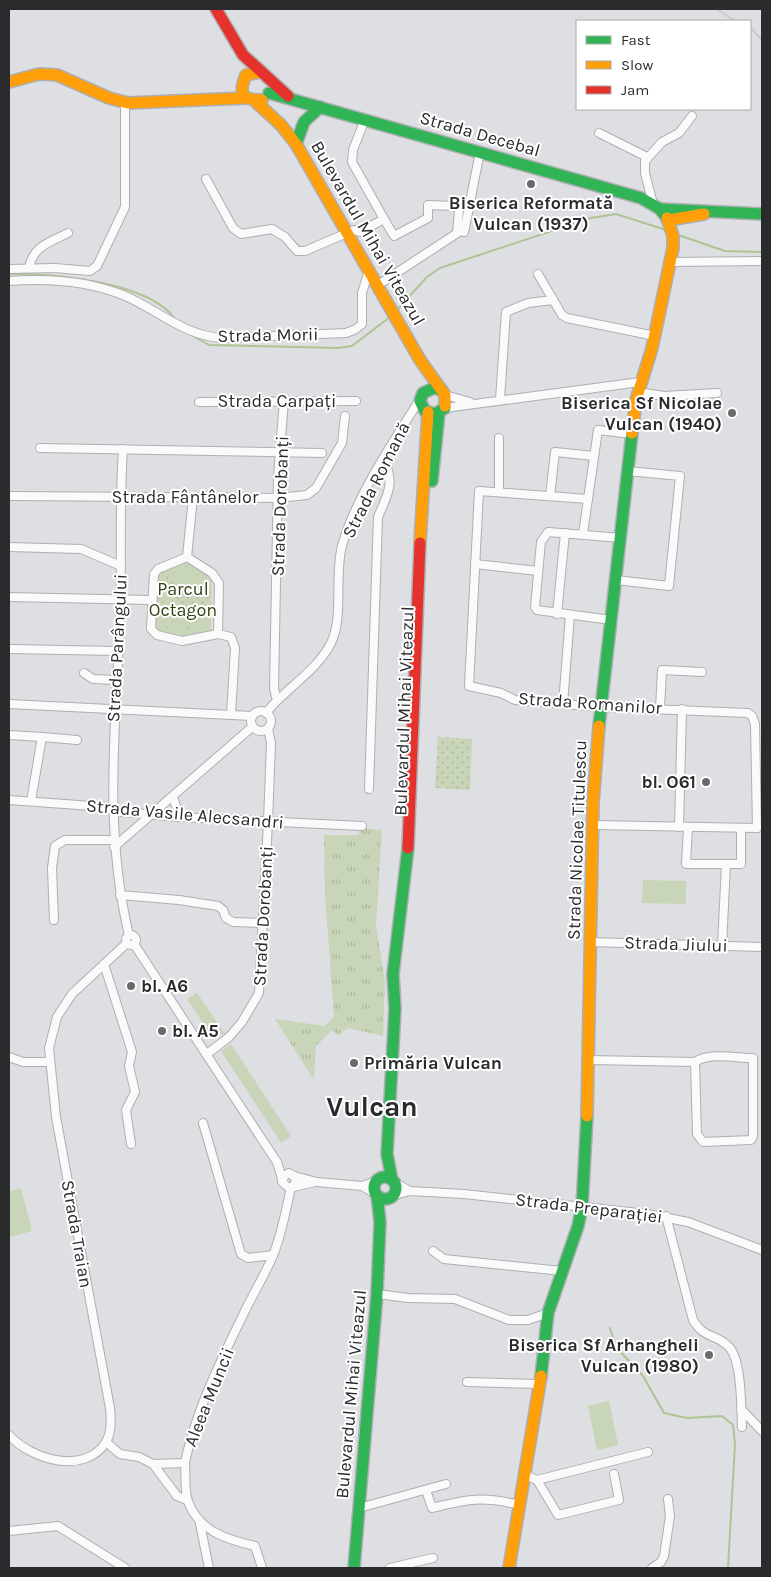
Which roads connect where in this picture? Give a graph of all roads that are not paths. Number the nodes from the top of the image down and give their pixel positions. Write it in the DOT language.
graph roads {
  1 [pos="216,9"];
  2 [pos="243,55"];
  3 [pos="246,75"];
  4 [pos="264,76"];
  5 [pos="9,82"];
  6 [pos="241,86"];
  7 [pos="268,94"];
  8 [pos="288,97"];
  9 [pos="216,98"];
  10 [pos="251,100"];
  11 [pos="126,103"];
  12 [pos="320,107"];
  13 [pos="692,116"];
  14 [pos="365,119"];
  15 [pos="281,125"];
  16 [pos="600,132"];
  17 [pos="296,144"];
  18 [pos="480,152"];
  19 [pos="647,157"];
  20 [pos="206,178"];
  21 [pos="657,206"];
  22 [pos="711,211"];
  23 [pos="762,214"];
  24 [pos="384,219"];
  25 [pos="671,229"];
  26 [pos="462,231"];
  27 [pos="68,233"];
  28 [pos="347,233"];
  29 [pos="762,261"];
  30 [pos="672,262"];
  31 [pos="30,268"];
  32 [pos="9,269"];
  33 [pos="369,270"];
  34 [pos="538,274"];
  35 [pos="78,277"];
  36 [pos="9,280"];
  37 [pos="378,285"];
  38 [pos="553,300"];
  39 [pos="655,336"];
  40 [pos="420,360"];
  41 [pos="639,387"];
  42 [pos="443,392"];
  43 [pos="717,393"];
  44 [pos="422,395"];
  45 [pos="500,399"];
  46 [pos="284,400"];
  47 [pos="356,401"];
  48 [pos="199,402"];
  49 [pos="472,403"];
  50 [pos="434,411"];
  51 [pos="410,414"];
  52 [pos="345,416"];
  53 [pos="632,434"];
  54 [pos="499,438"];
  55 [pos="40,448"];
  56 [pos="123,450"];
  57 [pos="281,452"];
  58 [pos="322,453"];
  59 [pos="594,456"];
  60 [pos="384,459"];
  61 [pos="628,471"];
  62 [pos="499,492"];
  63 [pos="9,496"];
  64 [pos="550,496"];
  65 [pos="122,497"];
  66 [pos="193,497"];
  67 [pos="278,498"];
  68 [pos="588,499"];
  69 [pos="565,533"];
  70 [pos="582,534"];
  71 [pos="620,538"];
  72 [pos="9,547"];
  73 [pos="187,557"];
  74 [pos="475,564"];
  75 [pos="121,566"];
  76 [pos="538,571"];
  77 [pos="616,580"];
  78 [pos="9,597"];
  79 [pos="120,600"];
  80 [pos="151,600"];
  81 [pos="557,614"];
  82 [pos="570,615"];
  83 [pos="611,620"];
  84 [pos="218,634"];
  85 [pos="9,649"];
  86 [pos="117,651"];
  87 [pos="702,672"];
  88 [pos="84,673"];
  89 [pos="115,680"];
  90 [pos="277,700"];
  91 [pos="9,704"];
  92 [pos="563,704"];
  93 [pos="600,707"];
  94 [pos="114,708"];
  95 [pos="660,709"];
  96 [pos="682,710"];
  97 [pos="266,713"];
  98 [pos="231,714"];
  99 [pos="252,716"];
  100 [pos="252,727"];
  101 [pos="268,729"];
  102 [pos="9,736"];
  103 [pos="42,737"];
  104 [pos="77,740"];
  105 [pos="369,789"];
  106 [pos="173,796"];
  107 [pos="9,800"];
  108 [pos="30,801"];
  109 [pos="112,811"];
  110 [pos="151,814"];
  111 [pos="179,817"];
  112 [pos="268,822"];
  113 [pos="593,825"];
  114 [pos="362,826"];
  115 [pos="684,827"];
  116 [pos="741,829"];
  117 [pos="760,830"];
  118 [pos="114,843"];
  119 [pos="726,864"];
  120 [pos="120,895"];
  121 [pos="54,920"];
  122 [pos="264,923"];
  123 [pos="130,941"];
  124 [pos="590,942"];
  125 [pos="722,946"];
  126 [pos="762,947"];
  127 [pos="104,964"];
  128 [pos="207,1054"];
  129 [pos="9,1057"];
  130 [pos="589,1060"];
  131 [pos="49,1062"];
  132 [pos="695,1062"];
  133 [pos="203,1123"];
  134 [pos="131,1144"];
  135 [pos="387,1154"];
  136 [pos="276,1162"];
  137 [pos="293,1175"];
  138 [pos="377,1180"];
  139 [pos="393,1181"];
  140 [pos="317,1182"];
  141 [pos="288,1184"];
  142 [pos="362,1186"];
  143 [pos="410,1191"];
  144 [pos="377,1194"];
  145 [pos="391,1196"];
  146 [pos="582,1207"];
  147 [pos="666,1216"];
  148 [pos="380,1222"];
  149 [pos="762,1250"];
  150 [pos="433,1251"];
  151 [pos="273,1254"];
  152 [pos="562,1271"];
  153 [pos="377,1294"];
  154 [pos="548,1313"];
  155 [pos="467,1382"];
  156 [pos="540,1384"];
  157 [pos="741,1409"];
  158 [pos="742,1426"];
  159 [pos="762,1430"];
  160 [pos="9,1435"];
  161 [pos="106,1442"];
  162 [pos="648,1452"];
  163 [pos="185,1463"];
  164 [pos="152,1464"];
  165 [pos="614,1474"];
  166 [pos="525,1475"];
  167 [pos="537,1480"];
  168 [pos="446,1484"];
  169 [pos="426,1490"];
  170 [pos="668,1499"];
  171 [pos="187,1500"];
  172 [pos="520,1505"];
  173 [pos="359,1508"];
  174 [pos="200,1524"];
  175 [pos="9,1531"];
  176 [pos="433,1558"];
  177 [pos="121,1567"];
  178 [pos="209,1568"];
  179 [pos="262,1568"];
  180 [pos="354,1568"];
  181 [pos="390,1568"];
  182 [pos="509,1568"];
  183 [pos="652,1568"];
  1 -- 2 [label="main road"];
  2 -- 3 [label="main road"];
  2 -- 4 [label="main road, Strada Decebal"];
  3 -- 4 [label="main road"];
  3 -- 6 [label="main road"];
  4 -- 7 [label="main road"];
  4 -- 8 [label="main road, Strada Decebal"];
  5 -- 11 [label="main road"];
  6 -- 9 [label="main road"];
  6 -- 10 [label="main road"];
  7 -- 8 [label="main road, Strada Decebal"];
  7 -- 10 [label="main road"];
  7 -- 15 [label="main road, Bulevardul Mihai Viteazul"];
  8 -- 12 [label="main road, Strada Decebal"];
  9 -- 10 [label="main road"];
  9 -- 11 [label="main road"];
  10 -- 15 [label="main road, Bulevardul Mihai Viteazul"];
  11 -- 35 [label="street"];
  12 -- 14 [label="main road, Strada Decebal"];
  12 -- 17 [label="main road"];
  13 -- 19 [label="street"];
  14 -- 18 [label="main road, Strada Decebal"];
  14 -- 24 [label="street"];
  15 -- 17 [label="main road, Bulevardul Mihai Viteazul"];
  16 -- 19 [label="street"];
  17 -- 28 [label="main road, Bulevardul Mihai Viteazul"];
  18 -- 21 [label="main road, Strada Decebal"];
  18 -- 26 [label="street"];
  19 -- 21 [label="street"];
  20 -- 28 [label="street"];
  21 -- 22 [label="main road"];
  21 -- 25 [label="main road"];
  22 -- 23 [label="main road"];
  22 -- 25 [label="main road"];
  24 -- 26 [label="street"];
  24 -- 28 [label="street"];
  25 -- 30 [label="main road, Strada Nicolae Titulescu"];
  26 -- 37 [label="street"];
  27 -- 31 [label="street"];
  28 -- 33 [label="main road, Bulevardul Mihai Viteazul"];
  29 -- 30 [label="street"];
  30 -- 39 [label="main road, Strada Nicolae Titulescu"];
  31 -- 32 [label="street"];
  31 -- 35 [label="street"];
  33 -- 35 [label="street, Strada Morii"];
  33 -- 37 [label="main road, Bulevardul Mihai Viteazul"];
  34 -- 38 [label="street"];
  35 -- 36 [label="street, Strada Morii"];
  37 -- 40 [label="main road, Bulevardul Mihai Viteazul"];
  38 -- 39 [label="street"];
  38 -- 45 [label="street"];
  39 -- 41 [label="main road, Strada Nicolae Titulescu"];
  40 -- 42 [label="main road, Bulevardul Mihai Viteazul"];
  40 -- 44 [label="main road, Bulevardul Mihai Viteazul"];
  41 -- 43 [label="street, Strada Romană"];
  41 -- 45 [label="street, Strada Romană"];
  41 -- 53 [label="main road, Strada Nicolae Titulescu"];
  42 -- 44 [label="main road"];
  42 -- 49 [label="street"];
  42 -- 50 [label="main road"];
  44 -- 50 [label="main road, Bulevardul Mihai Viteazul"];
  44 -- 51 [label="street"];
  45 -- 49 [label="street, Strada Romană"];
  46 -- 47 [label="street, Strada Carpați"];
  46 -- 48 [label="street, Strada Carpați"];
  46 -- 57 [label="street, Strada Dorobanți"];
  49 -- 50 [label="street, Strada Romană"];
  50 -- 51 [label="street, Strada Romană"];
  50 -- 135 [label="main road, Bulevardul Mihai Viteazul"];
  51 -- 60 [label="street, Strada Romană"];
  52 -- 67 [label="street, Strada Fântânelor"];
  53 -- 59 [label="street"];
  53 -- 61 [label="main road, Strada Nicolae Titulescu"];
  54 -- 62 [label="street"];
  55 -- 56 [label="street"];
  56 -- 57 [label="street"];
  56 -- 65 [label="street, Strada Parângului"];
  57 -- 58 [label="street"];
  57 -- 67 [label="street, Strada Dorobanți"];
  59 -- 64 [label="street"];
  59 -- 68 [label="street"];
  60 -- 90 [label="street, Strada Romană"];
  60 -- 105 [label="street, Bulevardul Mihai Viteazul"];
  61 -- 71 [label="main road, Strada Nicolae Titulescu"];
  61 -- 77 [label="street"];
  62 -- 64 [label="street"];
  62 -- 74 [label="street"];
  63 -- 65 [label="street, Strada Fântânelor"];
  64 -- 68 [label="street"];
  65 -- 66 [label="street, Strada Fântânelor"];
  65 -- 75 [label="street, Strada Parângului"];
  66 -- 67 [label="street, Strada Fântânelor"];
  66 -- 73 [label="street"];
  67 -- 90 [label="street, Strada Dorobanți"];
  68 -- 70 [label="street"];
  69 -- 70 [label="street"];
  69 -- 76 [label="street"];
  69 -- 81 [label="street"];
  70 -- 71 [label="street"];
  71 -- 77 [label="main road, Strada Nicolae Titulescu"];
  72 -- 75 [label="street"];
  73 -- 80 [label="street"];
  73 -- 84 [label="street"];
  74 -- 76 [label="street"];
  74 -- 92 [label="street, Strada Romanilor"];
  75 -- 79 [label="street, Strada Parângului"];
  76 -- 81 [label="street"];
  77 -- 83 [label="main road, Strada Nicolae Titulescu"];
  78 -- 79 [label="street"];
  79 -- 80 [label="street"];
  79 -- 86 [label="street, Strada Parângului"];
  80 -- 84 [label="street"];
  81 -- 82 [label="street"];
  82 -- 83 [label="street"];
  82 -- 92 [label="street"];
  83 -- 93 [label="main road, Strada Nicolae Titulescu"];
  84 -- 98 [label="street"];
  85 -- 86 [label="street"];
  86 -- 89 [label="street, Strada Parângului"];
  87 -- 95 [label="street"];
  88 -- 89 [label="street"];
  89 -- 94 [label="street, Strada Parângului"];
  90 -- 97 [label="street, Strada Romană"];
  91 -- 94 [label="street"];
  92 -- 93 [label="street, Strada Romanilor"];
  93 -- 95 [label="street, Strada Romanilor"];
  93 -- 113 [label="main road, Strada Nicolae Titulescu"];
  94 -- 98 [label="street"];
  94 -- 109 [label="street, Strada Parângului"];
  95 -- 96 [label="street, Strada Romanilor"];
  96 -- 115 [label="street"];
  96 -- 117 [label="street, Strada Romanilor"];
  97 -- 99 [label="street"];
  97 -- 101 [label="street"];
  98 -- 99 [label="street"];
  99 -- 100 [label="street"];
  100 -- 101 [label="street"];
  100 -- 106 [label="street"];
  101 -- 112 [label="street, Strada Dorobanți"];
  102 -- 103 [label="street"];
  103 -- 104 [label="street"];
  103 -- 108 [label="street"];
  106 -- 110 [label="street"];
  106 -- 111 [label="street"];
  107 -- 108 [label="street, Strada Vasile Alecsandri"];
  108 -- 109 [label="street, Strada Vasile Alecsandri"];
  109 -- 110 [label="street, Strada Vasile Alecsandri"];
  109 -- 118 [label="street, Strada Parângului"];
  110 -- 111 [label="street, Strada Vasile Alecsandri"];
  110 -- 118 [label="street"];
  111 -- 112 [label="street, Strada Vasile Alecsandri"];
  112 -- 114 [label="street, Strada Vasile Alecsandri"];
  112 -- 122 [label="street, Strada Dorobanți"];
  113 -- 115 [label="street"];
  113 -- 124 [label="main road, Strada Nicolae Titulescu"];
  115 -- 116 [label="street"];
  115 -- 119 [label="street"];
  116 -- 117 [label="street"];
  116 -- 119 [label="street"];
  118 -- 120 [label="street"];
  118 -- 121 [label="street"];
  119 -- 125 [label="street"];
  120 -- 122 [label="street"];
  120 -- 123 [label="street"];
  122 -- 128 [label="street, Strada Dorobanți"];
  123 -- 127 [label="street, Strada Traian"];
  123 -- 128 [label="street"];
  124 -- 125 [label="street, Strada Jiului"];
  124 -- 130 [label="main road, Strada Nicolae Titulescu"];
  125 -- 126 [label="street, Strada Jiului"];
  127 -- 131 [label="street, Strada Traian"];
  127 -- 134 [label="street"];
  128 -- 136 [label="street"];
  129 -- 131 [label="street"];
  130 -- 132 [label="street"];
  130 -- 146 [label="main road, Strada Nicolae Titulescu"];
  131 -- 161 [label="street, Strada Traian"];
  132 -- 132 [label="street"];
  133 -- 151 [label="street"];
  135 -- 138 [label="main road, Bulevardul Mihai Viteazul"];
  135 -- 139 [label="main road, Bulevardul Mihai Viteazul"];
  136 -- 137 [label="street"];
  136 -- 141 [label="street"];
  137 -- 140 [label="street"];
  137 -- 141 [label="street"];
  137 -- 141 [label="street"];
  138 -- 139 [label="main road"];
  138 -- 142 [label="street"];
  138 -- 144 [label="main road"];
  139 -- 143 [label="street, Strada Preparației"];
  139 -- 145 [label="main road"];
  140 -- 141 [label="street"];
  140 -- 142 [label="street"];
  141 -- 151 [label="street, Aleea Muncii"];
  142 -- 144 [label="street"];
  143 -- 145 [label="street, Strada Preparației"];
  143 -- 146 [label="street, Strada Preparației"];
  144 -- 145 [label="main road"];
  144 -- 148 [label="main road, Bulevardul Mihai Viteazul"];
  145 -- 148 [label="main road, Bulevardul Mihai Viteazul"];
  146 -- 147 [label="street, Strada Preparației"];
  146 -- 152 [label="main road, Strada Nicolae Titulescu"];
  147 -- 149 [label="street, Strada Preparației"];
  147 -- 157 [label="street"];
  148 -- 153 [label="main road, Bulevardul Mihai Viteazul"];
  150 -- 152 [label="street"];
  151 -- 163 [label="street, Aleea Muncii"];
  152 -- 154 [label="main road, Strada Nicolae Titulescu"];
  153 -- 154 [label="street"];
  153 -- 173 [label="main road, Bulevardul Mihai Viteazul"];
  154 -- 156 [label="main road, Strada Nicolae Titulescu"];
  155 -- 156 [label="street"];
  156 -- 166 [label="main road, Strada Nicolae Titulescu"];
  157 -- 158 [label="street"];
  157 -- 159 [label="street"];
  160 -- 161 [label="street"];
  161 -- 164 [label="street, Aleea Muncii"];
  162 -- 167 [label="street"];
  163 -- 164 [label="street, Aleea Muncii"];
  163 -- 171 [label="street"];
  164 -- 171 [label="street"];
  165 -- 167 [label="street"];
  166 -- 167 [label="street"];
  166 -- 172 [label="main road, Strada Nicolae Titulescu"];
  168 -- 169 [label="street"];
  169 -- 172 [label="street"];
  169 -- 173 [label="street"];
  170 -- 183 [label="street"];
  171 -- 174 [label="street"];
  172 -- 182 [label="main road, Strada Nicolae Titulescu"];
  173 -- 180 [label="main road, Bulevardul Mihai Viteazul"];
  174 -- 178 [label="street"];
  174 -- 179 [label="street"];
  175 -- 177 [label="street"];
  176 -- 181 [label="street"];
}
